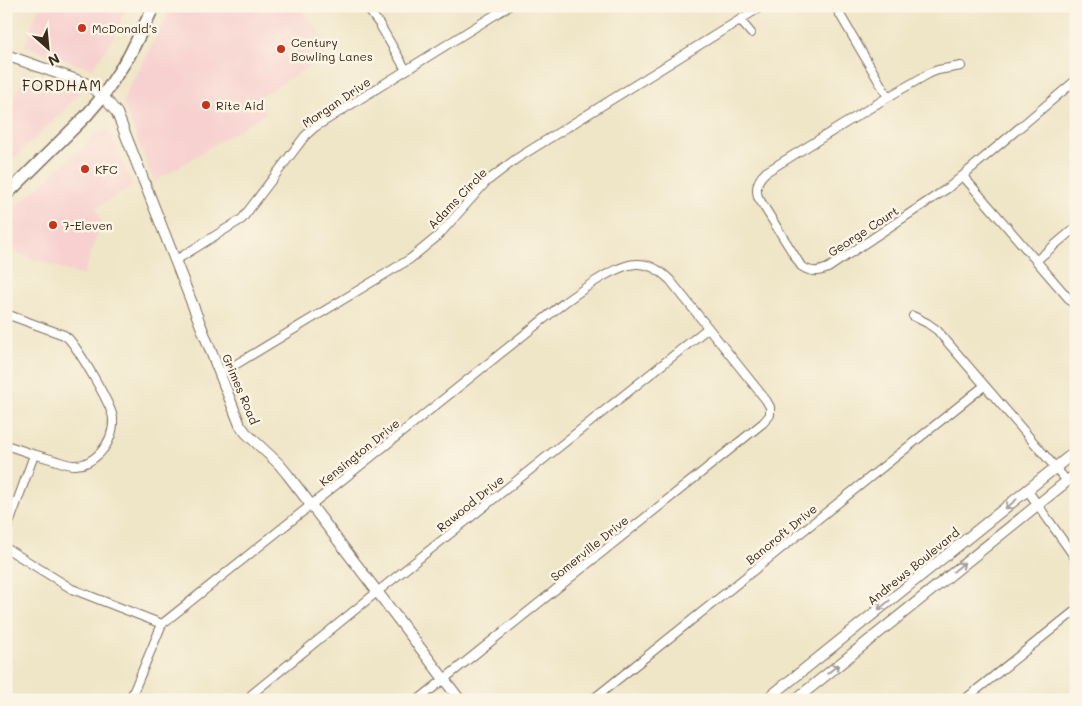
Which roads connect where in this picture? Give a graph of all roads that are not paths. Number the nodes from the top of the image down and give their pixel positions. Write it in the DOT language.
graph roads {
  1 [pos="154,6"];
  2 [pos="366,6"];
  3 [pos="509,6"];
  4 [pos="762,6"];
  5 [pos="835,6"];
  6 [pos="740,20"];
  7 [pos="751,33"];
  8 [pos="6,55"];
  9 [pos="961,66"];
  10 [pos="406,70"];
  11 [pos="1076,80"];
  12 [pos="103,96"];
  13 [pos="888,97"];
  14 [pos="963,176"];
  15 [pos="8,191"];
  16 [pos="1076,227"];
  17 [pos="176,260"];
  18 [pos="1036,260"];
  19 [pos="1076,307"];
  20 [pos="6,314"];
  21 [pos="913,316"];
  22 [pos="708,328"];
  23 [pos="220,374"];
  24 [pos="984,386"];
  25 [pos="6,445"];
  26 [pos="1076,452"];
  27 [pos="34,455"];
  28 [pos="1056,468"];
  29 [pos="1076,474"];
  30 [pos="1067,481"];
  31 [pos="1028,490"];
  32 [pos="311,505"];
  33 [pos="1038,505"];
  34 [pos="6,532"];
  35 [pos="6,548"];
  36 [pos="1076,559"];
  37 [pos="377,592"];
  38 [pos="1076,610"];
  39 [pos="162,624"];
  40 [pos="444,679"];
  41 [pos="130,700"];
  42 [pos="249,700"];
  43 [pos="418,700"];
  44 [pos="460,700"];
  45 [pos="592,700"];
  46 [pos="766,700"];
  47 [pos="795,700"];
  48 [pos="964,700"];
  1 -- 12 [label="main road"];
  2 -- 10 [label="street"];
  3 -- 10 [label="street, Morgan Drive"];
  4 -- 6 [label="street, Adams Circle"];
  5 -- 13 [label="street"];
  6 -- 7 [label="street"];
  6 -- 23 [label="street, Adams Circle"];
  8 -- 12 [label="street, Grimes Road"];
  9 -- 13 [label="street, George Court"];
  10 -- 17 [label="street, Morgan Drive"];
  11 -- 14 [label="street, George Court"];
  12 -- 15 [label="main road"];
  12 -- 17 [label="street, Grimes Road"];
  13 -- 14 [label="street, George Court"];
  14 -- 18 [label="street"];
  16 -- 18 [label="street"];
  17 -- 23 [label="street, Grimes Road"];
  18 -- 19 [label="street"];
  20 -- 27 [label="street"];
  21 -- 24 [label="street"];
  22 -- 32 [label="street, Kensington Drive"];
  22 -- 37 [label="street, Rawood Drive"];
  22 -- 40 [label="street, Somerville Drive"];
  23 -- 32 [label="street, Grimes Road"];
  24 -- 28 [label="street"];
  24 -- 45 [label="street, Bancroft Drive"];
  25 -- 27 [label="street"];
  26 -- 28 [label="street, Andrews Boulevard"];
  27 -- 34 [label="street"];
  28 -- 30 [label="street"];
  28 -- 31 [label="street, Andrews Boulevard"];
  29 -- 30 [label="street"];
  30 -- 33 [label="street"];
  31 -- 33 [label="street"];
  31 -- 46 [label="street, Andrews Boulevard, one-way"];
  32 -- 37 [label="street, Grimes Road"];
  32 -- 39 [label="street, Kensington Drive"];
  33 -- 36 [label="street"];
  47 -- 33 [label="street, one-way"];
  35 -- 39 [label="street"];
  37 -- 40 [label="street, Grimes Road"];
  37 -- 42 [label="street, Rawood Drive"];
  38 -- 48 [label="street"];
  39 -- 41 [label="street, Kensington Drive"];
  40 -- 43 [label="street, Somerville Drive"];
  40 -- 44 [label="street, Grimes Road"];
}
